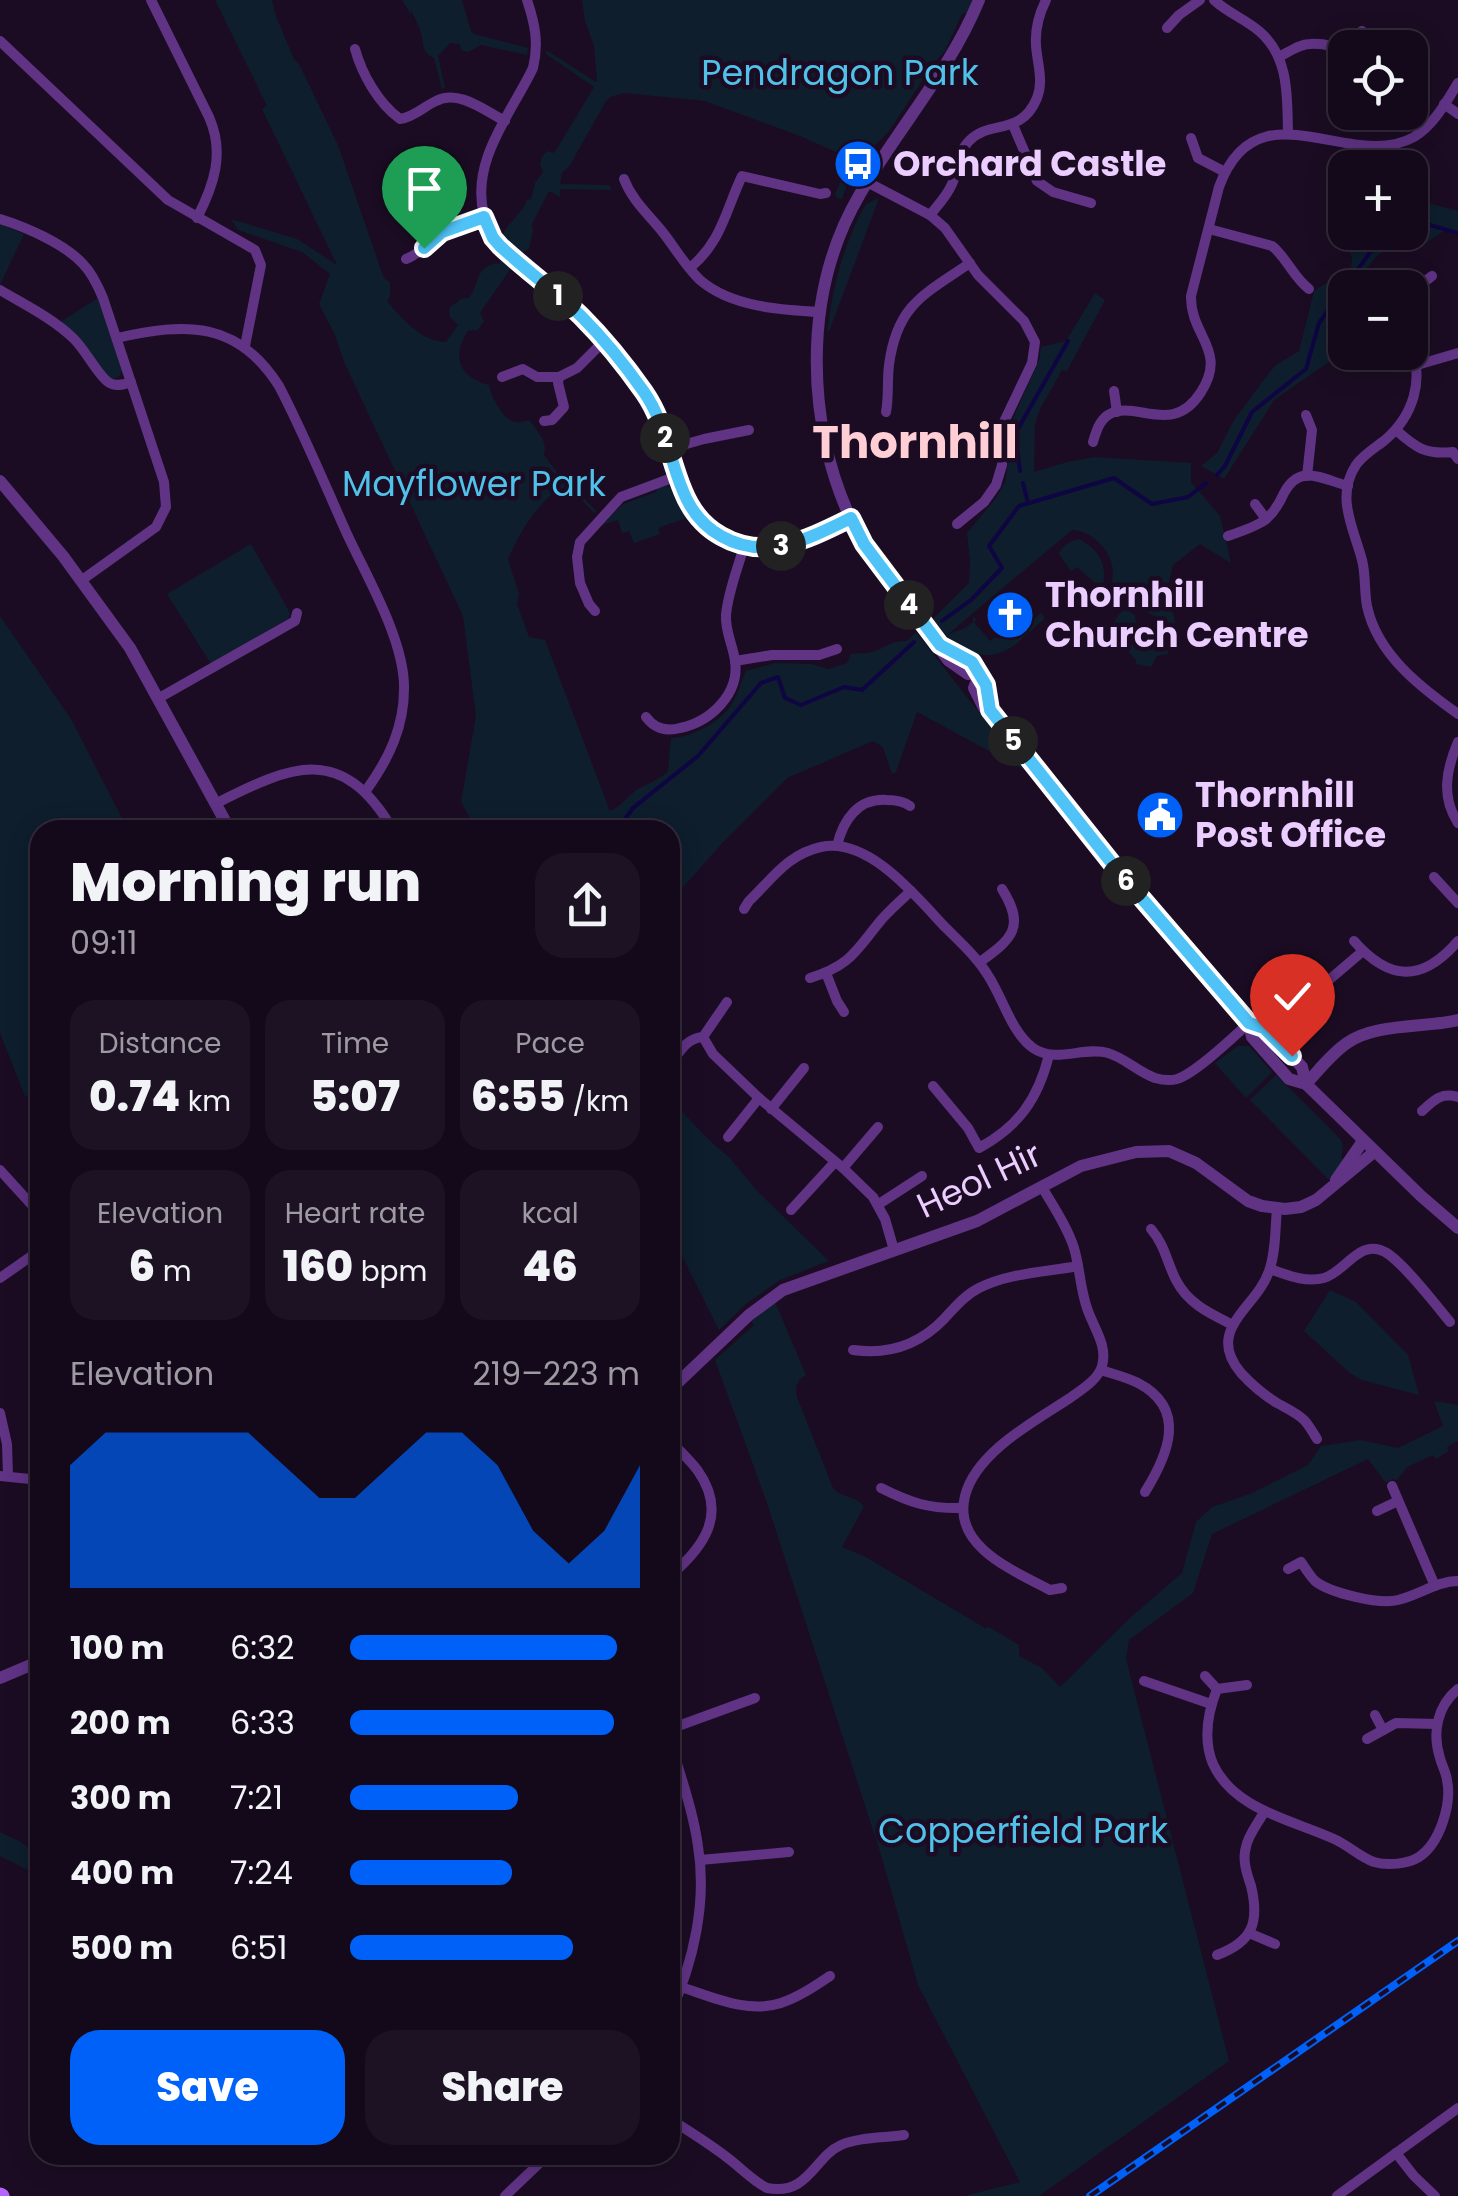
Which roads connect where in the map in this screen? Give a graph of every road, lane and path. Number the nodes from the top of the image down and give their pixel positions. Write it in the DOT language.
graph roads {
  1 [pos="150,0"];
  2 [pos="528,0"];
  3 [pos="980,0"];
  4 [pos="1046,0"];
  5 [pos="1200,0"];
  6 [pos="1214,0"];
  7 [pos="1167,28"];
  8 [pos="0,41"];
  9 [pos="1328,47"];
  10 [pos="355,49"];
  11 [pos="1279,57"];
  12 [pos="1458,84"];
  13 [pos="1444,104"];
  14 [pos="1458,114"];
  15 [pos="505,122"];
  16 [pos="1012,125"];
  17 [pos="1288,134"];
  18 [pos="1191,138"];
  19 [pos="1374,147"];
  20 [pos="1225,172"];
  21 [pos="624,179"];
  22 [pos="867,182"];
  23 [pos="826,192"];
  24 [pos="1091,202"];
  25 [pos="930,216"];
  26 [pos="484,217"];
  27 [pos="197,218"];
  28 [pos="0,219"];
  29 [pos="1209,229"];
  30 [pos="406,259"];
  31 [pos="970,263"];
  32 [pos="690,268"];
  33 [pos="1432,276"];
  34 [pos="1428,279"];
  35 [pos="1308,289"];
  36 [pos="0,290"];
  37 [pos="821,312"];
  38 [pos="117,338"];
  39 [pos="604,341"];
  40 [pos="245,346"];
  41 [pos="1458,354"];
  42 [pos="1428,362"];
  43 [pos="1416,370"];
  44 [pos="502,377"];
  45 [pos="560,377"];
  46 [pos="131,382"];
  47 [pos="1114,391"];
  48 [pos="886,412"];
  49 [pos="1117,412"];
  50 [pos="1306,415"];
  51 [pos="544,421"];
  52 [pos="1326,426"];
  53 [pos="748,430"];
  54 [pos="1312,430"];
  55 [pos="1396,430"];
  56 [pos="1093,442"];
  57 [pos="669,449"];
  58 [pos="1456,452"];
  59 [pos="678,476"];
  60 [pos="1307,476"];
  61 [pos="0,481"];
  62 [pos="1348,486"];
  63 [pos="1255,504"];
  64 [pos="851,518"];
  65 [pos="1266,519"];
  66 [pos="957,524"];
  67 [pos="1228,536"];
  68 [pos="744,546"];
  69 [pos="82,580"];
  70 [pos="595,611"];
  71 [pos="297,613"];
  72 [pos="836,649"];
  73 [pos="736,661"];
  74 [pos="160,698"];
  75 [pos="1458,714"];
  76 [pos="646,717"];
  77 [pos="1458,742"];
  78 [pos="365,792"];
  79 [pos="216,804"];
  80 [pos="910,806"];
  81 [pos="225,820"];
  82 [pos="386,820"];
  83 [pos="1458,823"];
  84 [pos="837,846"];
  85 [pos="1434,877"];
  86 [pos="1002,889"];
  87 [pos="911,891"];
  88 [pos="1458,903"];
  89 [pos="744,908"];
  90 [pos="1354,941"];
  91 [pos="1458,941"];
  92 [pos="1363,952"];
  93 [pos="980,962"];
  94 [pos="826,973"];
  95 [pos="810,978"];
  96 [pos="1309,997"];
  97 [pos="727,1002"];
  98 [pos="844,1012"];
  99 [pos="1458,1020"];
  100 [pos="1249,1023"];
  101 [pos="704,1037"];
  102 [pos="680,1052"];
  103 [pos="1049,1054"];
  104 [pos="804,1068"];
  105 [pos="1306,1084"];
  106 [pos="933,1086"];
  107 [pos="1458,1097"];
  108 [pos="759,1098"];
  109 [pos="771,1108"];
  110 [pos="1422,1111"];
  111 [pos="878,1127"];
  112 [pos="728,1136"];
  113 [pos="1369,1146"];
  114 [pos="839,1165"];
  115 [pos="0,1170"];
  116 [pos="922,1176"];
  117 [pos="1042,1186"];
  118 [pos="30,1203"];
  119 [pos="878,1204"];
  120 [pos="1277,1209"];
  121 [pos="791,1210"];
  122 [pos="1458,1228"];
  123 [pos="1152,1229"];
  124 [pos="894,1250"];
  125 [pos="30,1257"];
  126 [pos="1078,1266"];
  127 [pos="1270,1269"];
  128 [pos="0,1278"];
  129 [pos="1450,1322"];
  130 [pos="1233,1326"];
  131 [pos="853,1350"];
  132 [pos="1101,1370"];
  133 [pos="680,1381"];
  134 [pos="0,1414"];
  135 [pos="1317,1439"];
  136 [pos="680,1451"];
  137 [pos="4,1476"];
  138 [pos="30,1479"];
  139 [pos="1392,1486"];
  140 [pos="881,1488"];
  141 [pos="1144,1492"];
  142 [pos="1398,1501"];
  143 [pos="963,1508"];
  144 [pos="1377,1511"];
  145 [pos="680,1567"];
  146 [pos="1288,1569"];
  147 [pos="1458,1581"];
  148 [pos="1435,1586"];
  149 [pos="1062,1588"];
  150 [pos="30,1665"];
  151 [pos="1161,1672"];
  152 [pos="1204,1676"];
  153 [pos="0,1678"];
  154 [pos="1247,1685"];
  155 [pos="1458,1688"];
  156 [pos="1217,1689"];
  157 [pos="755,1698"];
  158 [pos="1212,1704"];
  159 [pos="1374,1715"];
  160 [pos="1436,1724"];
  161 [pos="680,1725"];
  162 [pos="1383,1730"];
  163 [pos="1367,1739"];
  164 [pos="680,1775"];
  165 [pos="1453,1781"];
  166 [pos="1264,1812"];
  167 [pos="789,1852"];
  168 [pos="700,1860"];
  169 [pos="1249,1933"];
  170 [pos="1275,1944"];
  171 [pos="1217,1955"];
  172 [pos="830,1976"];
  173 [pos="681,1987"];
  174 [pos="1458,2108"];
  175 [pos="680,2125"];
  176 [pos="904,2135"];
  177 [pos="1396,2153"];
  178 [pos="538,2165"];
  179 [pos="505,2196"];
  180 [pos="1337,2196"];
  181 [pos="1435,2196"];
  1 -- 27 [label="street"];
  2 -- 15 [label="street"];
  3 -- 22 [label="street"];
  4 -- 16 [label="street"];
  5 -- 7 [label="street"];
  6 -- 11 [label="street"];
  8 -- 27 [label="street"];
  9 -- 11 [label="street"];
  10 -- 15 [label="street"];
  11 -- 17 [label="street"];
  12 -- 13 [label="street"];
  13 -- 14 [label="street"];
  13 -- 19 [label="street"];
  15 -- 26 [label="street"];
  16 -- 24 [label="street"];
  16 -- 25 [label="street"];
  17 -- 19 [label="street"];
  17 -- 20 [label="street"];
  18 -- 20 [label="street"];
  20 -- 29 [label="street"];
  21 -- 32 [label="street"];
  22 -- 25 [label="street"];
  22 -- 37 [label="street"];
  23 -- 32 [label="street"];
  25 -- 31 [label="street"];
  26 -- 30 [label="street"];
  26 -- 39 [label="street"];
  27 -- 40 [label="street"];
  28 -- 38 [label="street"];
  29 -- 35 [label="street"];
  29 -- 49 [label="street"];
  31 -- 48 [label="street"];
  31 -- 66 [label="street"];
  32 -- 37 [label="street"];
  33 -- 34 [label="street"];
  36 -- 46 [label="street"];
  37 -- 64 [label="street"];
  38 -- 40 [label="street"];
  38 -- 46 [label="street"];
  39 -- 45 [label="street"];
  39 -- 57 [label="street"];
  40 -- 78 [label="street"];
  41 -- 42 [label="street"];
  43 -- 55 [label="street"];
  44 -- 45 [label="street"];
  45 -- 51 [label="street"];
  46 -- 69 [label="street"];
  47 -- 49 [label="street"];
  49 -- 56 [label="street"];
  50 -- 54 [label="street"];
  52 -- 54 [label="street"];
  53 -- 57 [label="street"];
  54 -- 60 [label="street"];
  55 -- 58 [label="street"];
  55 -- 62 [label="street"];
  57 -- 59 [label="street"];
  59 -- 68 [label="street"];
  59 -- 70 [label="street"];
  60 -- 62 [label="street"];
  60 -- 65 [label="street"];
  61 -- 69 [label="street"];
  62 -- 75 [label="street"];
  63 -- 65 [label="street"];
  64 -- 68 [label="street"];
  64 -- 100 [label="street"];
  65 -- 67 [label="street"];
  68 -- 73 [label="street"];
  69 -- 74 [label="street"];
  71 -- 74 [label="street"];
  72 -- 73 [label="street"];
  73 -- 76 [label="street"];
  74 -- 79 [label="street"];
  77 -- 83 [label="street"];
  78 -- 79 [label="street"];
  78 -- 82 [label="street"];
  79 -- 81 [label="street"];
  80 -- 84 [label="street"];
  84 -- 87 [label="street"];
  84 -- 89 [label="street"];
  85 -- 88 [label="street"];
  86 -- 93 [label="street"];
  87 -- 93 [label="street"];
  87 -- 94 [label="street"];
  90 -- 92 [label="street"];
  91 -- 92 [label="street"];
  92 -- 96 [label="street"];
  93 -- 103 [label="street"];
  94 -- 95 [label="street"];
  94 -- 98 [label="street"];
  97 -- 101 [label="street"];
  99 -- 105 [label="street"];
  100 -- 103 [label="street"];
  100 -- 105 [label="street"];
  101 -- 102 [label="street"];
  101 -- 108 [label="street"];
  103 -- 106 [label="street"];
  104 -- 109 [label="street"];
  105 -- 113 [label="street"];
  107 -- 110 [label="street"];
  108 -- 109 [label="street"];
  108 -- 112 [label="street"];
  109 -- 114 [label="street"];
  111 -- 114 [label="street"];
  113 -- 120 [label="street"];
  113 -- 122 [label="street"];
  114 -- 119 [label="street"];
  114 -- 121 [label="street"];
  115 -- 118 [label="street"];
  116 -- 119 [label="street"];
  117 -- 120 [label="street, Heol Hir"];
  117 -- 124 [label="street, Heol Hir"];
  117 -- 126 [label="street"];
  119 -- 124 [label="street"];
  120 -- 127 [label="street"];
  123 -- 130 [label="street"];
  124 -- 133 [label="street, Heol Hir"];
  125 -- 128 [label="street"];
  126 -- 131 [label="street"];
  126 -- 132 [label="street"];
  127 -- 129 [label="street"];
  127 -- 130 [label="street"];
  130 -- 135 [label="street"];
  132 -- 141 [label="street"];
  132 -- 143 [label="street"];
  134 -- 137 [label="street"];
  136 -- 145 [label="street"];
  137 -- 138 [label="street"];
  139 -- 142 [label="street"];
  140 -- 143 [label="street"];
  142 -- 144 [label="street"];
  142 -- 148 [label="street"];
  143 -- 149 [label="street"];
  146 -- 148 [label="street"];
  147 -- 148 [label="street"];
  150 -- 153 [label="street"];
  151 -- 158 [label="street"];
  152 -- 156 [label="street"];
  154 -- 156 [label="street"];
  155 -- 160 [label="street"];
  156 -- 158 [label="street"];
  157 -- 161 [label="street"];
  158 -- 166 [label="street"];
  159 -- 162 [label="street"];
  160 -- 162 [label="street"];
  160 -- 165 [label="street"];
  162 -- 163 [label="street"];
  164 -- 168 [label="street"];
  165 -- 166 [label="street"];
  166 -- 169 [label="street"];
  167 -- 168 [label="street"];
  168 -- 173 [label="street"];
  169 -- 170 [label="street"];
  169 -- 171 [label="street"];
  172 -- 173 [label="street"];
  174 -- 177 [label="street"];
  175 -- 176 [label="street"];
  177 -- 180 [label="street"];
  177 -- 181 [label="street"];
  178 -- 179 [label="street"];
}
